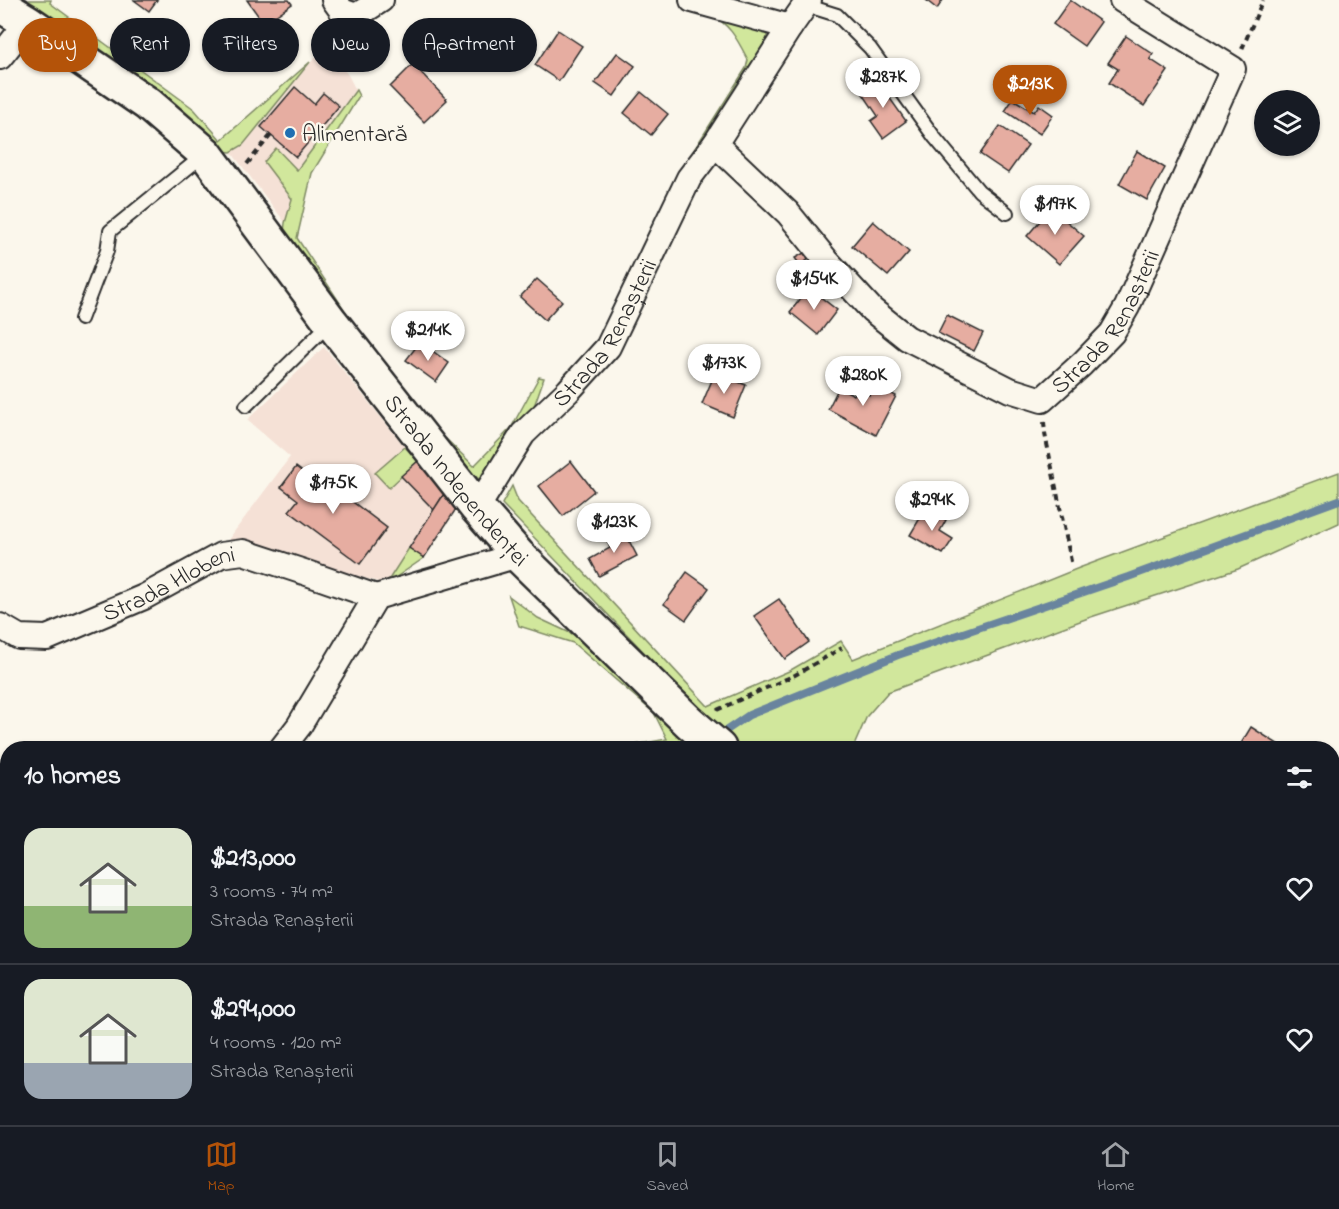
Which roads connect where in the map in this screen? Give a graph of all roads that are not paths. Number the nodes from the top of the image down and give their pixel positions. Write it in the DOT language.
graph roads {
  1 [pos="334,0"];
  2 [pos="381,0"];
  3 [pos="692,0"];
  4 [pos="1122,0"];
  5 [pos="807,3"];
  6 [pos="0,5"];
  7 [pos="21,18"];
  8 [pos="789,27"];
  9 [pos="18,34"];
  10 [pos="0,57"];
  11 [pos="98,70"];
  12 [pos="715,144"];
  13 [pos="206,154"];
  14 [pos="1007,213"];
  15 [pos="81,320"];
  16 [pos="331,322"];
  17 [pos="246,406"];
  18 [pos="477,508"];
  19 [pos="518,555"];
  20 [pos="376,597"];
  21 [pos="0,626"];
  22 [pos="287,741"];
  23 [pos="711,741"];
  1 -- 2 [label="street"];
  3 -- 8 [label="street"];
  4 -- 12 [label="street, Strada Renașterii"];
  5 -- 8 [label="street, Strada Renașterii"];
  5 -- 14 [label="lane, Strada Renașterii"];
  6 -- 7 [label="main road, Strada Independenței"];
  8 -- 12 [label="street, Strada Renașterii"];
  9 -- 10 [label="street"];
  11 -- 13 [label="main road, Strada Independenței"];
  12 -- 18 [label="street, Strada Renașterii"];
  13 -- 15 [label="lane"];
  13 -- 16 [label="main road, Strada Independenței"];
  16 -- 17 [label="lane"];
  16 -- 18 [label="main road, Strada Independenței"];
  18 -- 19 [label="main road, Strada Independenței"];
  19 -- 20 [label="street"];
  19 -- 23 [label="main road, Strada Independenței"];
  20 -- 21 [label="street, Strada Hlobeni"];
  20 -- 22 [label="street"];
}
